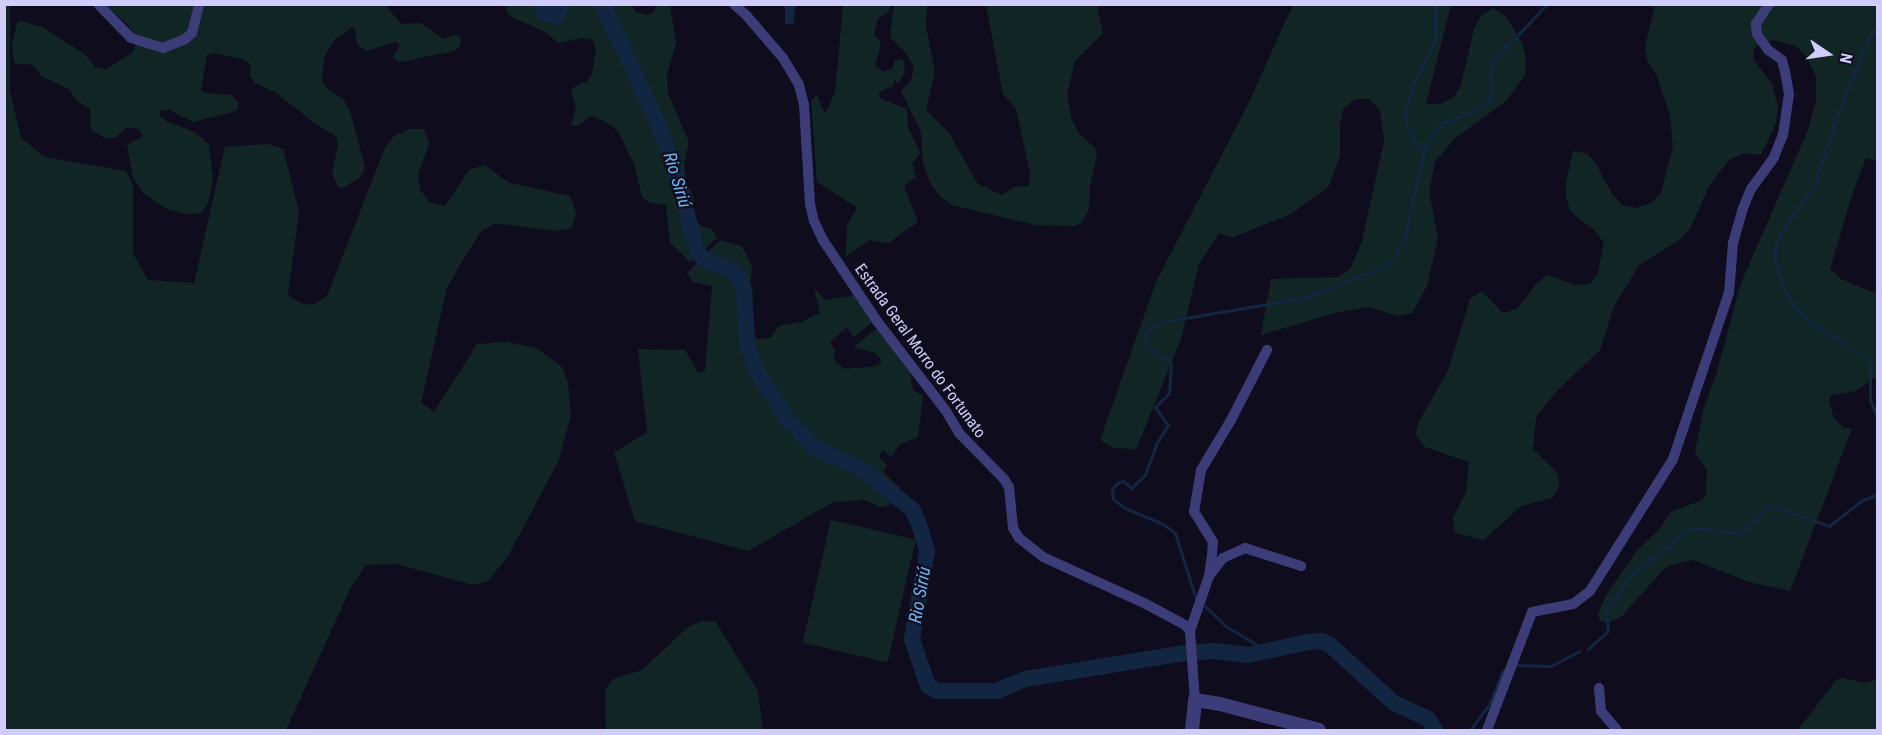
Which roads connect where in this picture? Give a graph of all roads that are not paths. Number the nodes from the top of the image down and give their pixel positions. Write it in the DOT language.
graph roads {
  1 [pos="98,4"];
  2 [pos="199,4"];
  3 [pos="734,4"];
  4 [pos="1769,4"];
  5 [pos="1267,350"];
  6 [pos="1301,566"];
  7 [pos="1209,576"];
  8 [pos="1190,631"];
  9 [pos="1599,688"];
  10 [pos="1196,700"];
  11 [pos="1192,730"];
  12 [pos="1319,730"];
  13 [pos="1486,730"];
  14 [pos="1617,730"];
  1 -- 2 [label="street"];
  3 -- 8 [label="street, Estrada Geral Morro do Fortunato"];
  4 -- 13 [label="street"];
  5 -- 7 [label="street"];
  6 -- 7 [label="street"];
  7 -- 8 [label="street"];
  8 -- 10 [label="street"];
  9 -- 14 [label="street"];
  10 -- 11 [label="street"];
  10 -- 12 [label="street"];
}
